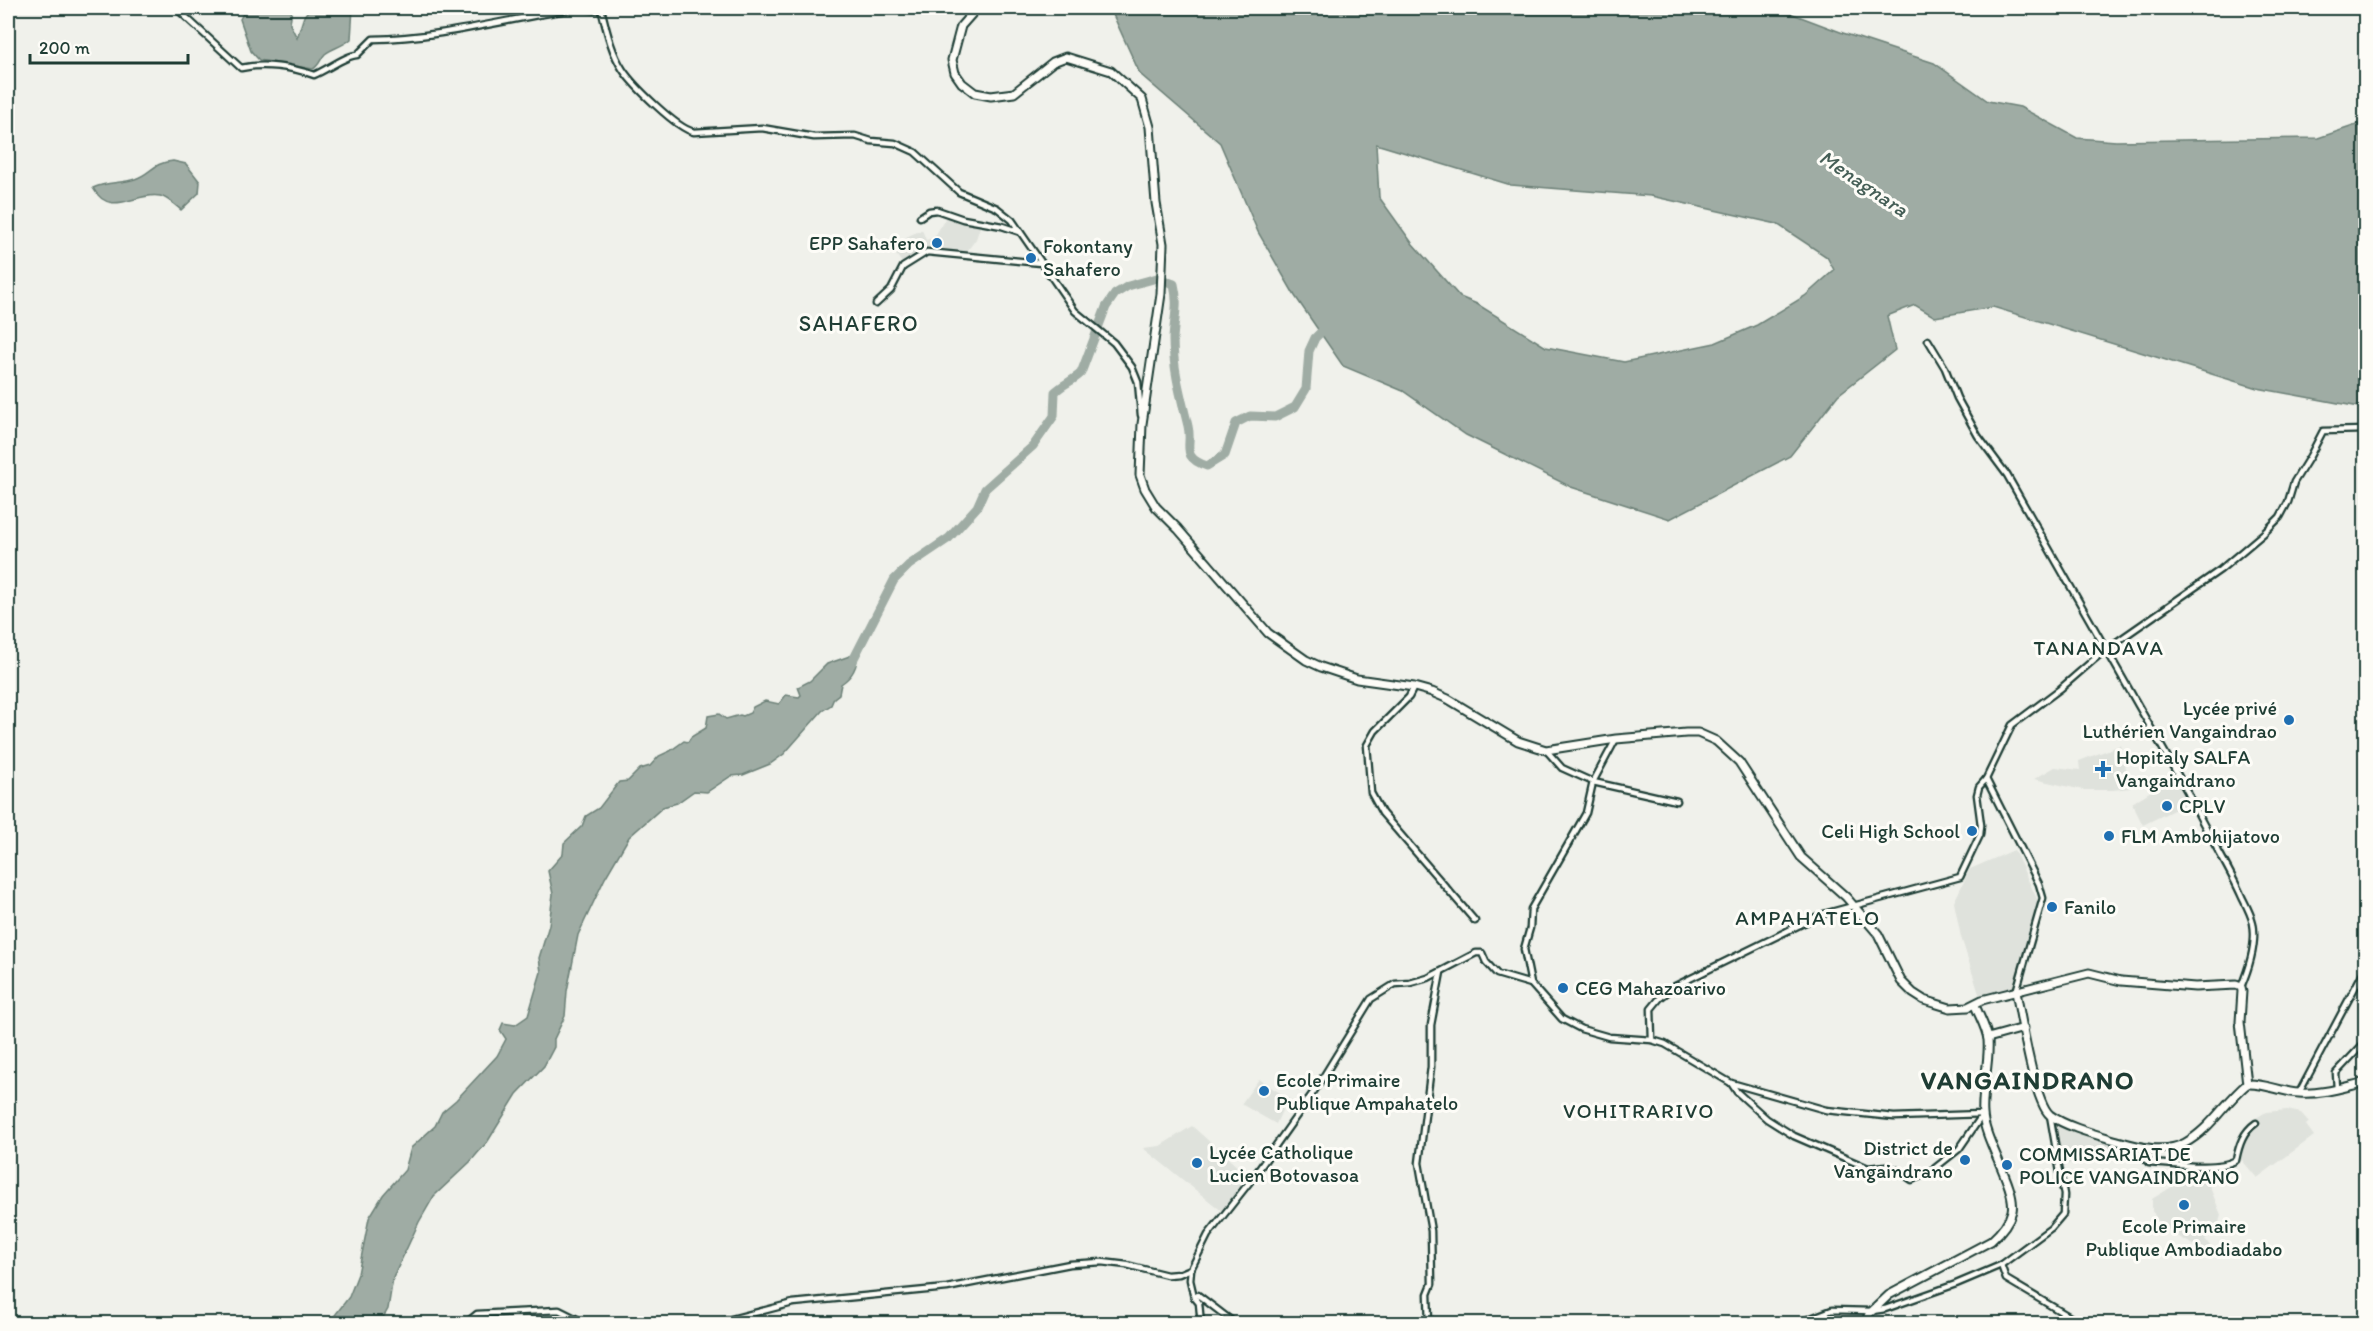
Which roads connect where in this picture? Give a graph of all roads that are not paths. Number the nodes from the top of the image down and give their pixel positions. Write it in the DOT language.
graph roads {
  1 [pos="176,8"];
  2 [pos="579,8"];
  3 [pos="585,8"];
  4 [pos="601,8"];
  5 [pos="977,8"];
  6 [pos="920,217"];
  7 [pos="1020,232"];
  8 [pos="1041,263"];
  9 [pos="876,304"];
  10 [pos="1928,340"];
  11 [pos="1142,424"];
  12 [pos="2366,430"];
  13 [pos="2105,650"];
  14 [pos="1414,687"];
  15 [pos="1616,739"];
  16 [pos="1546,750"];
  17 [pos="1986,778"];
  18 [pos="1593,782"];
  19 [pos="1677,801"];
  20 [pos="1854,906"];
  21 [pos="1475,921"];
  22 [pos="2366,967"];
  23 [pos="1441,972"];
  24 [pos="1531,984"];
  25 [pos="2241,987"];
  26 [pos="2016,993"];
  27 [pos="1975,1005"];
  28 [pos="2024,1028"];
  29 [pos="1988,1038"];
  30 [pos="1652,1040"];
  31 [pos="2366,1041"];
  32 [pos="1731,1083"];
  33 [pos="2366,1083"];
  34 [pos="2247,1084"];
  35 [pos="2337,1089"];
  36 [pos="2299,1093"];
  37 [pos="1983,1114"];
  38 [pos="2050,1115"];
  39 [pos="2256,1123"];
  40 [pos="2142,1146"];
  41 [pos="2001,1265"];
  42 [pos="1191,1269"];
  43 [pos="1194,1297"];
  44 [pos="1872,1311"];
  45 [pos="2070,1317"];
  46 [pos="465,1323"];
  47 [pos="587,1323"];
  48 [pos="712,1323"];
  49 [pos="1201,1323"];
  50 [pos="1236,1323"];
  51 [pos="1429,1323"];
  52 [pos="1803,1323"];
  53 [pos="1866,1323"];
  1 -- 2 [label="street"];
  3 -- 4 [label="street"];
  4 -- 7 [label="street"];
  5 -- 11 [label="main road"];
  6 -- 7 [label="street"];
  7 -- 8 [label="street"];
  8 -- 9 [label="street"];
  8 -- 11 [label="street"];
  10 -- 13 [label="street"];
  11 -- 14 [label="main road"];
  12 -- 13 [label="street"];
  13 -- 17 [label="street"];
  13 -- 25 [label="street"];
  14 -- 16 [label="main road"];
  14 -- 21 [label="street"];
  15 -- 16 [label="main road"];
  15 -- 18 [label="street"];
  15 -- 20 [label="main road"];
  16 -- 18 [label="street"];
  17 -- 20 [label="street"];
  17 -- 26 [label="street"];
  18 -- 19 [label="street"];
  18 -- 24 [label="street"];
  20 -- 27 [label="main road"];
  20 -- 30 [label="street"];
  22 -- 36 [label="street"];
  23 -- 24 [label="street"];
  23 -- 42 [label="street"];
  23 -- 51 [label="street"];
  24 -- 30 [label="street"];
  25 -- 26 [label="main road"];
  25 -- 34 [label="main road"];
  26 -- 27 [label="main road"];
  26 -- 28 [label="main road"];
  27 -- 29 [label="main road"];
  28 -- 29 [label="main road"];
  28 -- 38 [label="main road"];
  29 -- 37 [label="main road"];
  30 -- 32 [label="street"];
  31 -- 35 [label="street"];
  32 -- 37 [label="street"];
  32 -- 37 [label="street"];
  33 -- 35 [label="main road"];
  34 -- 36 [label="main road"];
  34 -- 40 [label="main road"];
  35 -- 36 [label="main road"];
  37 -- 44 [label="main road"];
  38 -- 40 [label="main road"];
  38 -- 41 [label="street"];
  39 -- 40 [label="street"];
  41 -- 44 [label="street"];
  41 -- 45 [label="street"];
  42 -- 43 [label="street"];
  42 -- 48 [label="street"];
  43 -- 49 [label="street"];
  43 -- 50 [label="street"];
  44 -- 52 [label="street"];
  44 -- 53 [label="main road"];
  46 -- 47 [label="street"];
}
